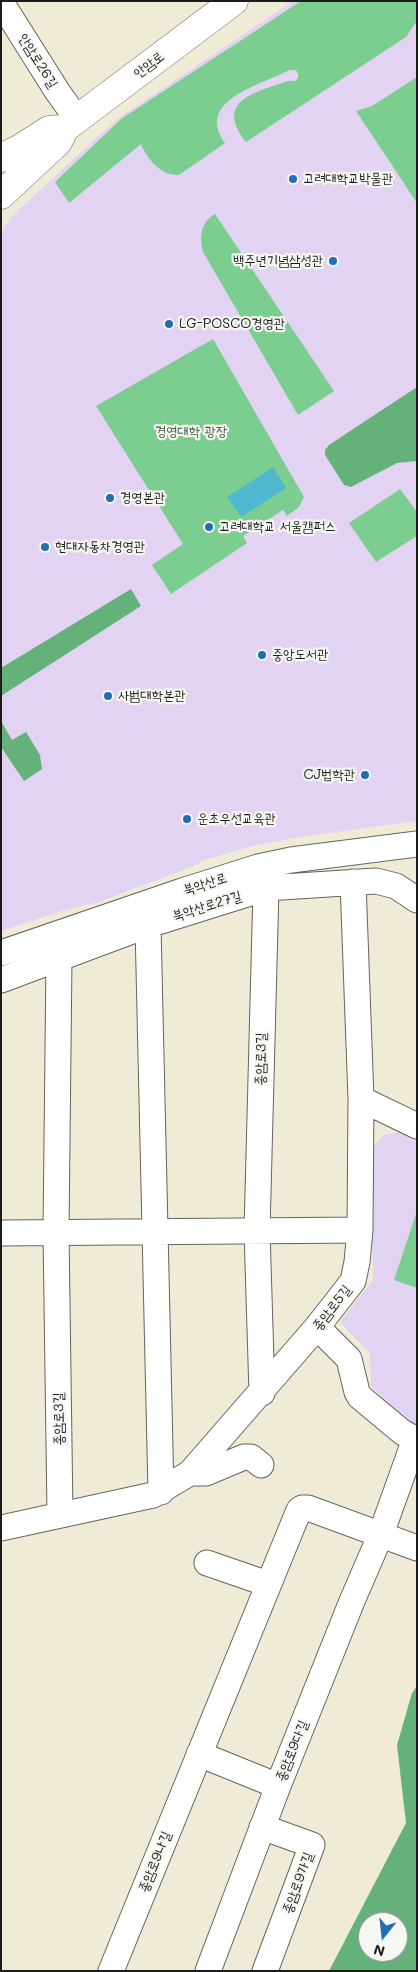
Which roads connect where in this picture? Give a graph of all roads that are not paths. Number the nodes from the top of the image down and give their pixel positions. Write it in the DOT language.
graph roads {
  1 [pos="234,1"];
  2 [pos="1,2"];
  3 [pos="71,124"];
  4 [pos="1,158"];
  5 [pos="1,195"];
  6 [pos="417,844"];
  7 [pos="353,882"];
  8 [pos="266,888"];
  9 [pos="417,900"];
  10 [pos="148,924"];
  11 [pos="1,953"];
  12 [pos="59,958"];
  13 [pos="1,980"];
  14 [pos="361,1099"];
  15 [pos="417,1126"];
  16 [pos="360,1230"];
  17 [pos="257,1231"];
  18 [pos="56,1232"];
  19 [pos="156,1232"];
  20 [pos="1,1233"];
  21 [pos="317,1328"];
  22 [pos="262,1393"];
  23 [pos="416,1440"];
  24 [pos="261,1465"];
  25 [pos="190,1473"];
  26 [pos="161,1492"];
  27 [pos="60,1515"];
  28 [pos="1,1528"];
  29 [pos="381,1534"];
  30 [pos="417,1548"];
  31 [pos="207,1563"];
  32 [pos="268,1584"];
  33 [pos="199,1754"];
  34 [pos="278,1786"];
  35 [pos="262,1827"];
  36 [pos="111,1971"];
  37 [pos="208,1971"];
  38 [pos="265,1971"];
  1 -- 3 [label="main road, 안암로"];
  2 -- 3 [label="street, 안암로26길"];
  3 -- 4 [label="main road, 안암로"];
  3 -- 5 [label="main road, 안암로"];
  6 -- 11 [label="street, 북악산로"];
  7 -- 8 [label="street, 북악산로27길"];
  7 -- 9 [label="street, 북악산로27길"];
  7 -- 14 [label="street, 종암로5길"];
  8 -- 10 [label="street, 북악산로27길"];
  8 -- 17 [label="street, 종암로3길"];
  10 -- 12 [label="street, 북악산로27길"];
  10 -- 19 [label="street"];
  12 -- 13 [label="street, 북악산로27길"];
  12 -- 18 [label="street, 종암로3길"];
  14 -- 15 [label="street"];
  14 -- 16 [label="street, 종암로5길"];
  16 -- 17 [label="street"];
  16 -- 21 [label="street, 종암로5길"];
  17 -- 19 [label="street"];
  17 -- 22 [label="street, 종암로3길"];
  18 -- 19 [label="street"];
  18 -- 20 [label="street"];
  18 -- 27 [label="street, 종암로3길"];
  19 -- 26 [label="street"];
  21 -- 22 [label="street, 종암로5길"];
  21 -- 23 [label="street, 종암로9다길"];
  22 -- 25 [label="street, 종암로5길"];
  23 -- 29 [label="street, 종암로9다길"];
  24 -- 25 [label="street, 종암로5길"];
  25 -- 26 [label="street, 종암로5길"];
  26 -- 27 [label="street, 종암로5길"];
  27 -- 28 [label="street, 종암로5길"];
  29 -- 30 [label="street"];
  29 -- 32 [label="street, 종암로9나길"];
  29 -- 34 [label="street, 종암로9다길"];
  31 -- 32 [label="street"];
  32 -- 33 [label="street, 종암로9나길"];
  33 -- 34 [label="street"];
  33 -- 36 [label="street, 종암로9나길"];
  34 -- 35 [label="street, 종암로9다길"];
  35 -- 37 [label="street, 종암로9다길"];
  35 -- 38 [label="street, 종암로9가길"];
}
